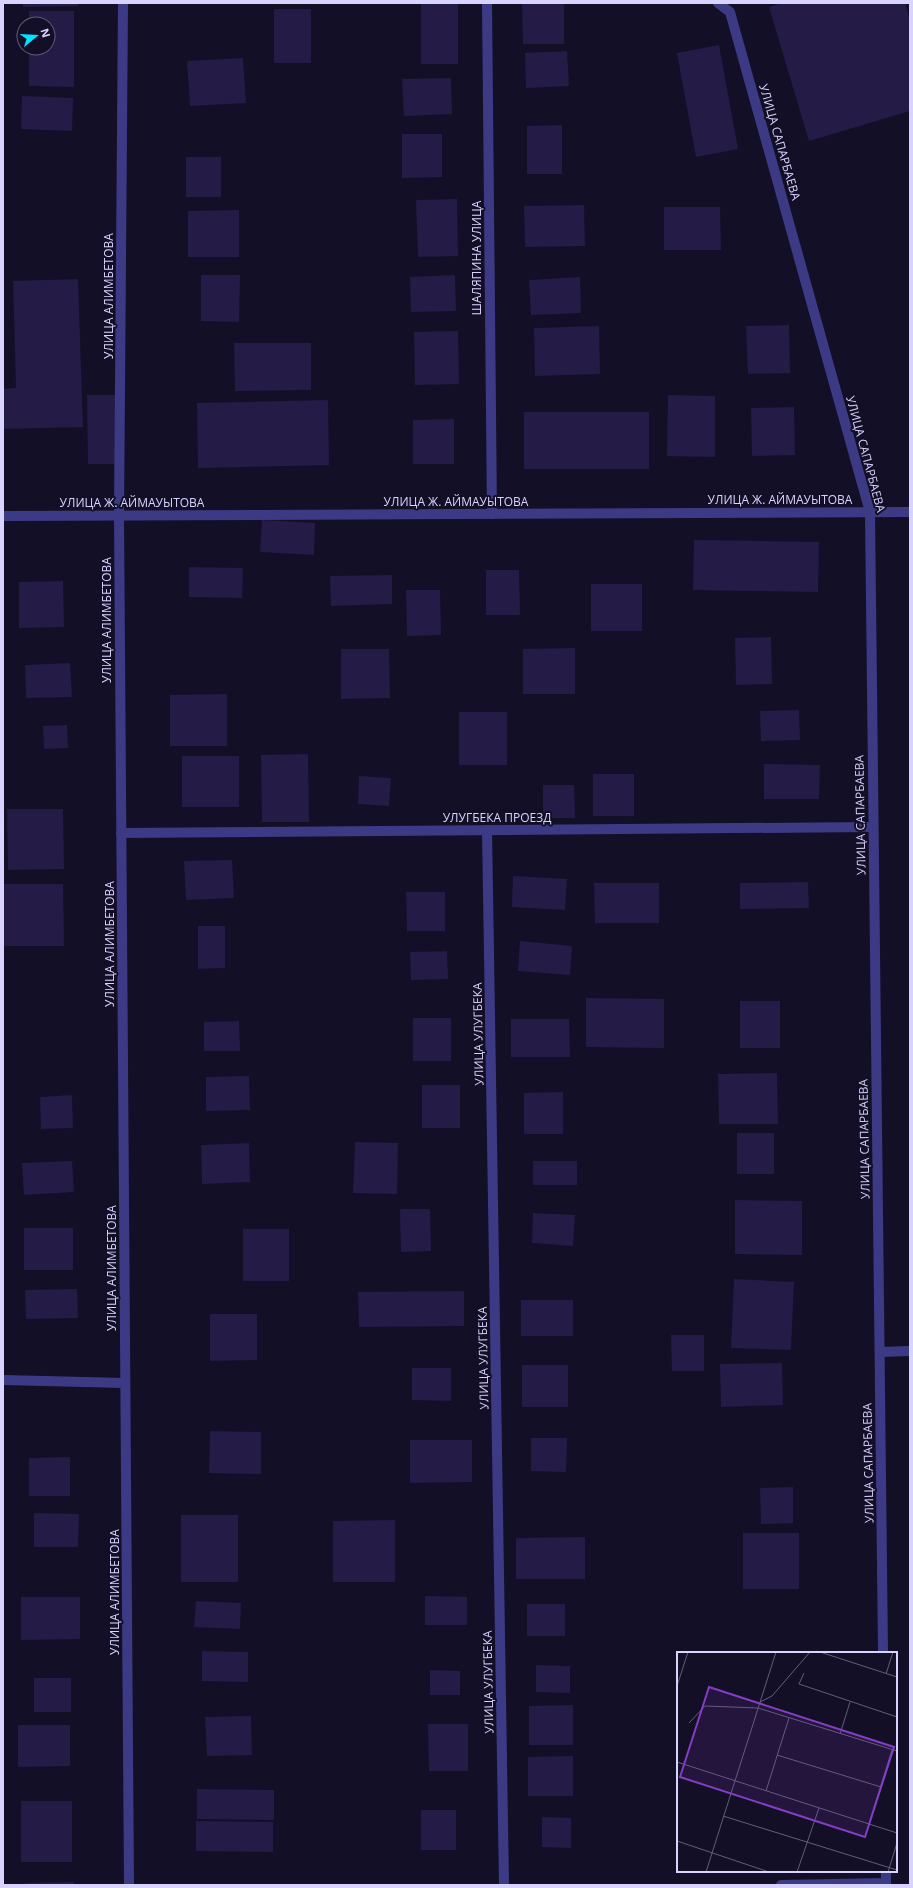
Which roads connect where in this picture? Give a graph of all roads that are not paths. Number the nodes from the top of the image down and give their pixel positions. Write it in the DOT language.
graph roads {
  1 [pos="123,3"];
  2 [pos="487,3"];
  3 [pos="718,3"];
  4 [pos="870,512"];
  5 [pos="910,512"];
  6 [pos="492,514"];
  7 [pos="119,515"];
  8 [pos="3,516"];
  9 [pos="873,827"];
  10 [pos="487,830"];
  11 [pos="121,833"];
  12 [pos="910,1351"];
  13 [pos="880,1352"];
  14 [pos="3,1380"];
  15 [pos="125,1383"];
  16 [pos="883,1652"];
  17 [pos="886,1872"];
  18 [pos="886,1884"];
  19 [pos="129,1885"];
  20 [pos="504,1885"];
  21 [pos="781,1885"];
  1 -- 7 [label="street, УЛИЦА АЛИМБЕТОВА"];
  2 -- 6 [label="street, ШАЛЯПИНА УЛИЦА"];
  3 -- 4 [label="street, УЛИЦА САПАРБАЕВА"];
  4 -- 5 [label="street, УЛИЦА Ж. АЙМАУЫТОВА"];
  4 -- 6 [label="street, УЛИЦА Ж. АЙМАУЫТОВА"];
  4 -- 9 [label="street, УЛИЦА САПАРБАЕВА"];
  6 -- 7 [label="street, УЛИЦА Ж. АЙМАУЫТОВА"];
  7 -- 8 [label="street, УЛИЦА Ж. АЙМАУЫТОВА"];
  7 -- 11 [label="street, УЛИЦА АЛИМБЕТОВА"];
  9 -- 10 [label="street, УЛУГБЕКА ПРОЕЗД"];
  9 -- 13 [label="street, УЛИЦА САПАРБАЕВА"];
  10 -- 11 [label="street, УЛУГБЕКА ПРОЕЗД"];
  10 -- 20 [label="street, УЛИЦА УЛУГБЕКА"];
  11 -- 15 [label="street, УЛИЦА АЛИМБЕТОВА"];
  12 -- 13 [label="street"];
  13 -- 16 [label="street, УЛИЦА САПАРБАЕВА"];
  14 -- 15 [label="street"];
  15 -- 19 [label="street, УЛИЦА АЛИМБЕТОВА"];
  17 -- 18 [label="street"];
  18 -- 21 [label="street"];
}
